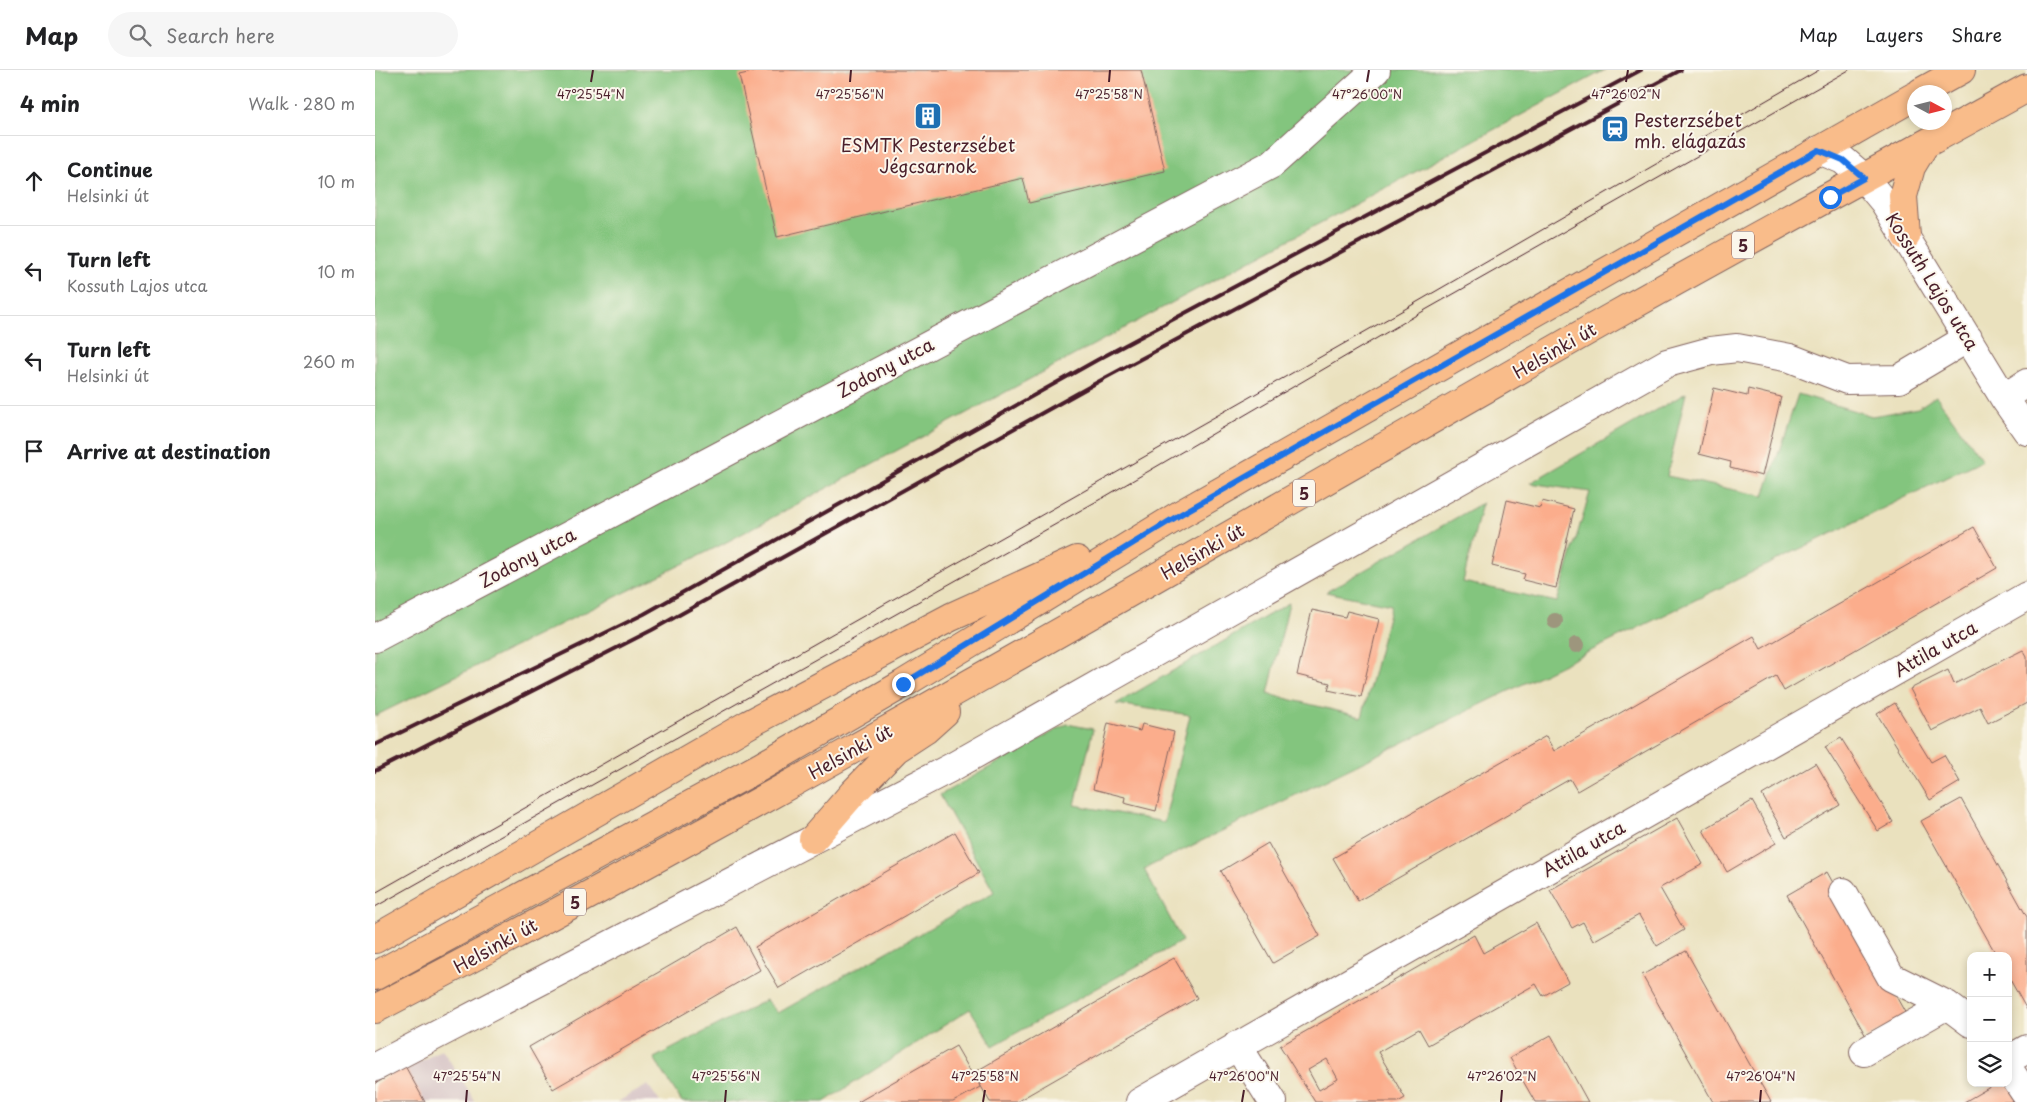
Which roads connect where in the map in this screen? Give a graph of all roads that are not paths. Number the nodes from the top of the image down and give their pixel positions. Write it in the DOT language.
graph roads {
  1 [pos="1376,70"];
  2 [pos="1961,70"];
  3 [pos="1934,85"];
  4 [pos="2027,88"];
  5 [pos="1907,100"];
  6 [pos="1925,144"];
  7 [pos="1819,150"];
  8 [pos="1864,178"];
  9 [pos="1906,236"];
  10 [pos="1968,338"];
  11 [pos="2027,383"];
  12 [pos="2004,398"];
  13 [pos="2027,431"];
  14 [pos="1181,514"];
  15 [pos="2027,596"];
  16 [pos="375,638"];
  17 [pos="985,675"];
  18 [pos="813,839"];
  19 [pos="1843,892"];
  20 [pos="375,939"];
  21 [pos="375,976"];
  22 [pos="1947,1005"];
  23 [pos="375,1009"];
  24 [pos="1967,1020"];
  25 [pos="1237,1045"];
  26 [pos="2027,1049"];
  27 [pos="1864,1052"];
  28 [pos="2012,1058"];
  29 [pos="375,1067"];
  30 [pos="2012,1074"];
  31 [pos="2027,1096"];
  32 [pos="1140,1102"];
  33 [pos="1273,1102"];
  1 -- 16 [label="street, Zodony utca"];
  2 -- 3 [label="main road"];
  4 -- 6 [label="main road, Helsinki út / 5"];
  5 -- 7 [label="main road, Helsinki út / 5"];
  6 -- 8 [label="main road, Helsinki út / 5"];
  6 -- 9 [label="main road"];
  7 -- 8 [label="street, Kossuth Lajos utca"];
  7 -- 14 [label="main road, Helsinki út / 5"];
  8 -- 9 [label="street, Kossuth Lajos utca"];
  8 -- 17 [label="main road, Helsinki út / 5"];
  9 -- 10 [label="street, Kossuth Lajos utca"];
  10 -- 12 [label="street, Kossuth Lajos utca"];
  10 -- 18 [label="street"];
  11 -- 12 [label="street"];
  12 -- 13 [label="street, Kossuth Lajos utca"];
  14 -- 20 [label="main road"];
  14 -- 21 [label="main road, Helsinki út / 5"];
  15 -- 25 [label="street, Attila utca"];
  17 -- 18 [label="main road"];
  17 -- 23 [label="main road, Helsinki út / 5"];
  18 -- 29 [label="street"];
  19 -- 22 [label="street"];
  22 -- 24 [label="street"];
  22 -- 27 [label="street"];
  25 -- 32 [label="street, Attila utca"];
  25 -- 33 [label="street"];
  26 -- 28 [label="street"];
  30 -- 31 [label="street"];
}
